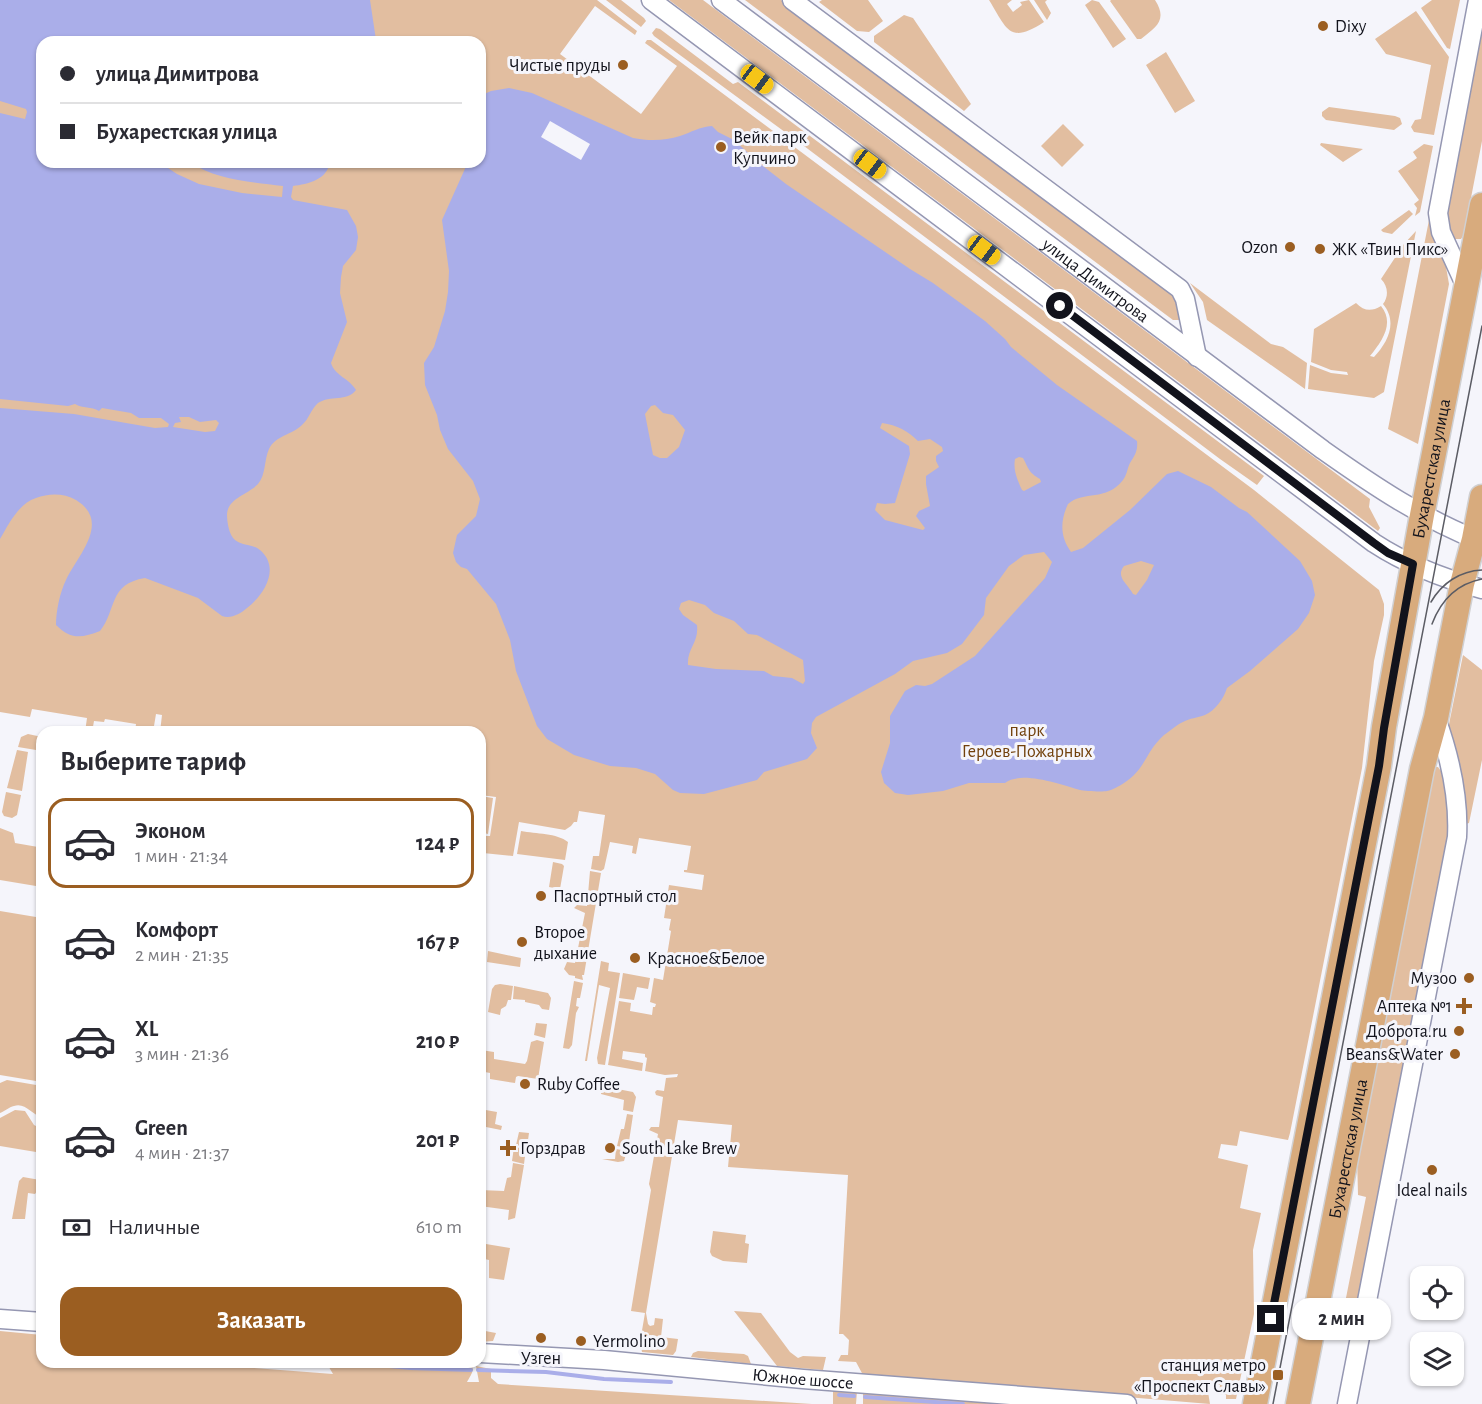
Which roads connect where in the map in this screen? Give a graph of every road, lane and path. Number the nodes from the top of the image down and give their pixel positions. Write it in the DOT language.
graph roads {
  1 [pos="651,0"];
  2 [pos="721,0"];
  3 [pos="792,0"];
  4 [pos="1478,0"];
  5 [pos="1482,205"];
  6 [pos="1467,289"];
  7 [pos="1197,357"];
  8 [pos="1482,497"];
  9 [pos="1422,516"];
  10 [pos="1478,540"];
  11 [pos="1413,564"];
  12 [pos="1472,587"];
  13 [pos="1436,718"];
  14 [pos="0,1319"];
  15 [pos="36,1322"];
  16 [pos="486,1353"];
  17 [pos="1253,1401"];
  18 [pos="1127,1404"];
  19 [pos="1298,1404"];
  20 [pos="1347,1404"];
  1 -- 11 [label="street"];
  2 -- 7 [label="street, улица Димитрова"];
  3 -- 7 [label="street"];
  4 -- 6 [label="street"];
  5 -- 6 [label="main road, Бухарестская улица"];
  6 -- 9 [label="main road, Бухарестская улица"];
  7 -- 9 [label="street, улица Димитрова"];
  8 -- 10 [label="main road, Бухарестская улица"];
  9 -- 10 [label="street, улица Димитрова"];
  9 -- 11 [label="main road, Бухарестская улица"];
  10 -- 12 [label="main road, Бухарестская улица"];
  11 -- 12 [label="street"];
  11 -- 17 [label="main road, Бухарестская улица"];
  12 -- 13 [label="main road, Бухарестская улица"];
  13 -- 19 [label="main road, Бухарестская улица"];
  13 -- 20 [label="street, Бухарестская улица"];
  14 -- 15 [label="street"];
  16 -- 18 [label="street, Южное шоссе"];
}
